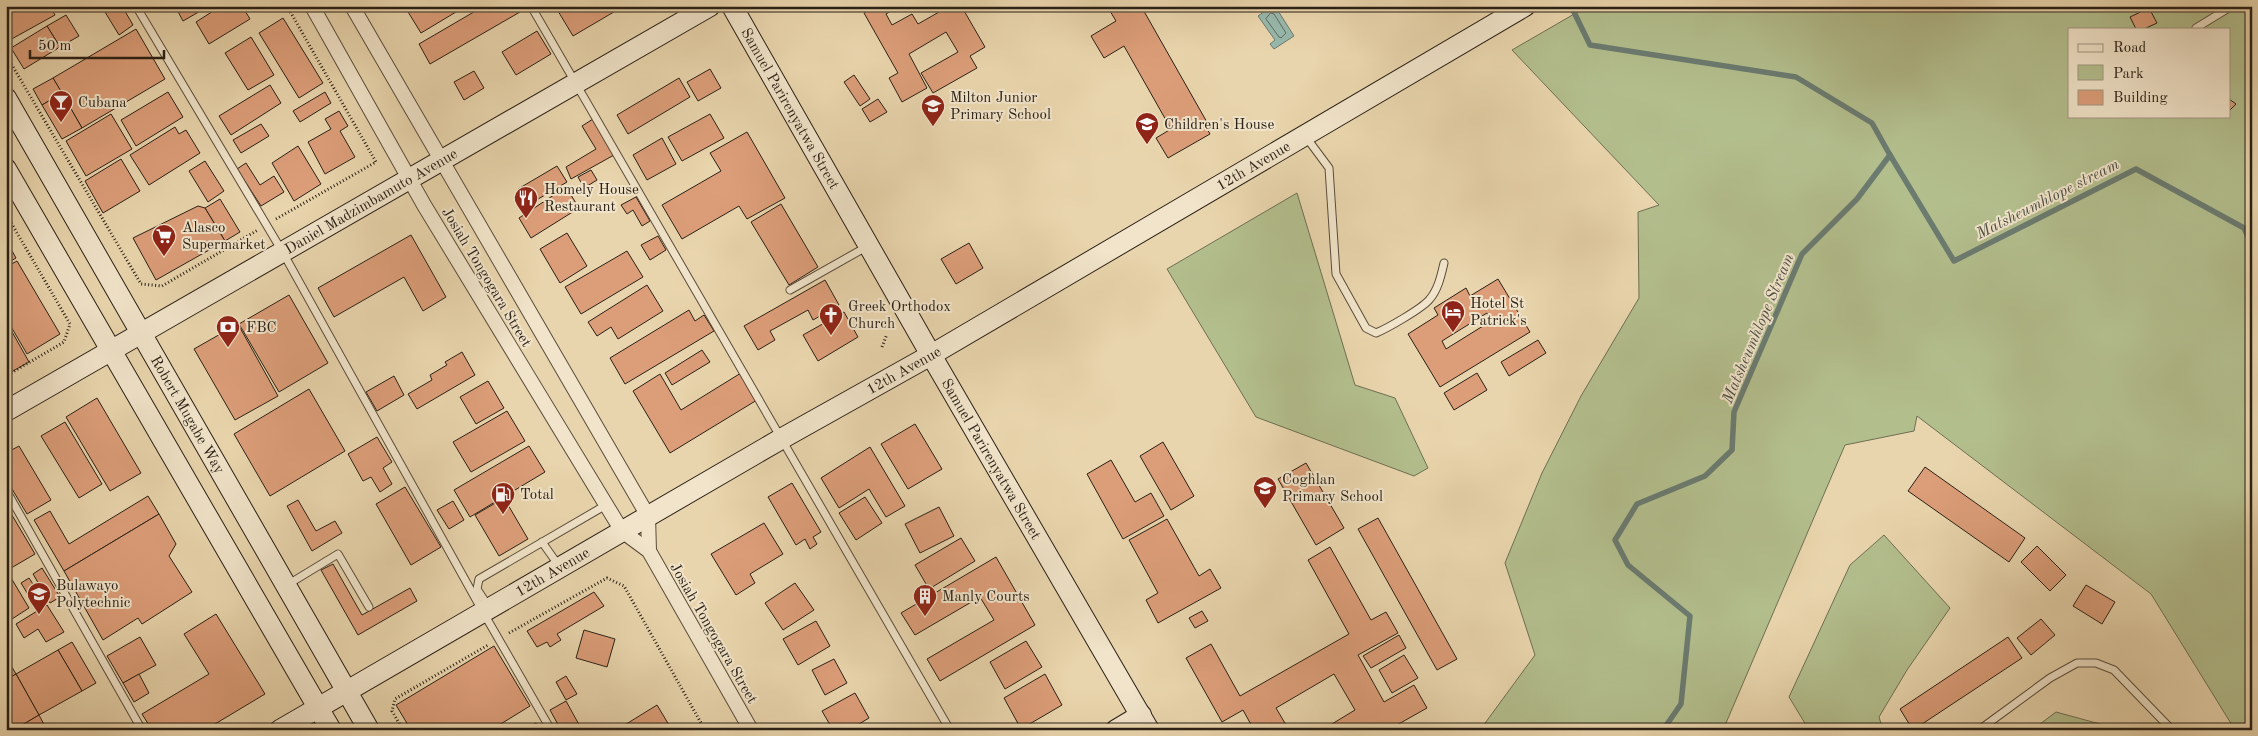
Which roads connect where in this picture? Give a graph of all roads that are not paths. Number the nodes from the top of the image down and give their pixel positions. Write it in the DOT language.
graph roads {
  1 [pos="136,6"];
  2 [pos="312,6"];
  3 [pos="352,6"];
  4 [pos="531,6"];
  5 [pos="710,6"];
  6 [pos="732,6"];
  7 [pos="1525,6"];
  8 [pos="2232,6"];
  9 [pos="2196,28"];
  10 [pos="576,83"];
  11 [pos="6,98"];
  12 [pos="1304,135"];
  13 [pos="441,160"];
  14 [pos="6,169"];
  15 [pos="409,179"];
  16 [pos="869,246"];
  17 [pos="282,251"];
  18 [pos="1444,263"];
  19 [pos="790,290"];
  20 [pos="142,334"];
  21 [pos="112,351"];
  22 [pos="931,355"];
  23 [pos="6,412"];
  24 [pos="781,439"];
  25 [pos="6,490"];
  26 [pos="606,505"];
  27 [pos="648,516"];
  28 [pos="622,531"];
  29 [pos="542,542"];
  30 [pos="649,552"];
  31 [pos="560,568"];
  32 [pos="286,586"];
  33 [pos="369,607"];
  34 [pos="486,611"];
  35 [pos="347,691"];
  36 [pos="317,707"];
  37 [pos="1145,723"];
  38 [pos="142,730"];
  39 [pos="280,730"];
  40 [pos="331,730"];
  41 [pos="369,730"];
  42 [pos="551,730"];
  43 [pos="751,730"];
  44 [pos="950,730"];
  45 [pos="1116,730"];
  46 [pos="1979,730"];
  47 [pos="2172,730"];
  1 -- 17 [label="lane"];
  2 -- 15 [label="street, Josiah Tongogara Street"];
  3 -- 13 [label="street, Josiah Tongogara Street"];
  4 -- 10 [label="lane"];
  5 -- 10 [label="main road, Daniel Madzimbamuto Avenue"];
  6 -- 16 [label="main road, Samuel Parirenyatwa Street"];
  7 -- 12 [label="main road, 12th Avenue"];
  8 -- 9 [label="lane"];
  10 -- 13 [label="main road, Daniel Madzimbamuto Avenue"];
  10 -- 24 [label="lane"];
  11 -- 20 [label="main road, Robert Mugabe Way"];
  12 -- 18 [label="lane"];
  12 -- 22 [label="main road, 12th Avenue"];
  13 -- 15 [label="main road, Daniel Madzimbamuto Avenue"];
  13 -- 27 [label="street, Josiah Tongogara Street"];
  14 -- 21 [label="main road"];
  15 -- 17 [label="main road, Daniel Madzimbamuto Avenue"];
  15 -- 26 [label="street, Josiah Tongogara Street"];
  16 -- 19 [label="lane"];
  16 -- 22 [label="main road, Samuel Parirenyatwa Street"];
  17 -- 20 [label="main road, Daniel Madzimbamuto Avenue"];
  17 -- 34 [label="lane"];
  20 -- 21 [label="main road, Daniel Madzimbamuto Avenue"];
  20 -- 32 [label="main road, Robert Mugabe Way"];
  21 -- 23 [label="main road, Daniel Madzimbamuto Avenue"];
  21 -- 36 [label="main road"];
  22 -- 24 [label="main road, 12th Avenue"];
  22 -- 37 [label="main road, Samuel Parirenyatwa Street"];
  24 -- 27 [label="main road, 12th Avenue"];
  24 -- 44 [label="lane"];
  25 -- 38 [label="lane"];
  26 -- 28 [label="street, Josiah Tongogara Street"];
  26 -- 29 [label="lane"];
  27 -- 28 [label="main road, 12th Avenue"];
  27 -- 30 [label="street, Josiah Tongogara Street"];
  28 -- 30 [label="street, Josiah Tongogara Street"];
  28 -- 31 [label="main road, 12th Avenue"];
  29 -- 31 [label="lane"];
  29 -- 34 [label="lane"];
  30 -- 43 [label="street, Josiah Tongogara Street"];
  31 -- 34 [label="main road, 12th Avenue"];
  32 -- 33 [label="lane"];
  32 -- 35 [label="main road, Robert Mugabe Way"];
  34 -- 35 [label="main road, 12th Avenue"];
  34 -- 42 [label="lane"];
  35 -- 36 [label="main road, 12th Avenue"];
  35 -- 41 [label="main road, Robert Mugabe Way"];
  36 -- 39 [label="main road, 12th Avenue"];
  36 -- 40 [label="main road"];
  37 -- 45 [label="main road"];
  46 -- 47 [label="lane"];
}
